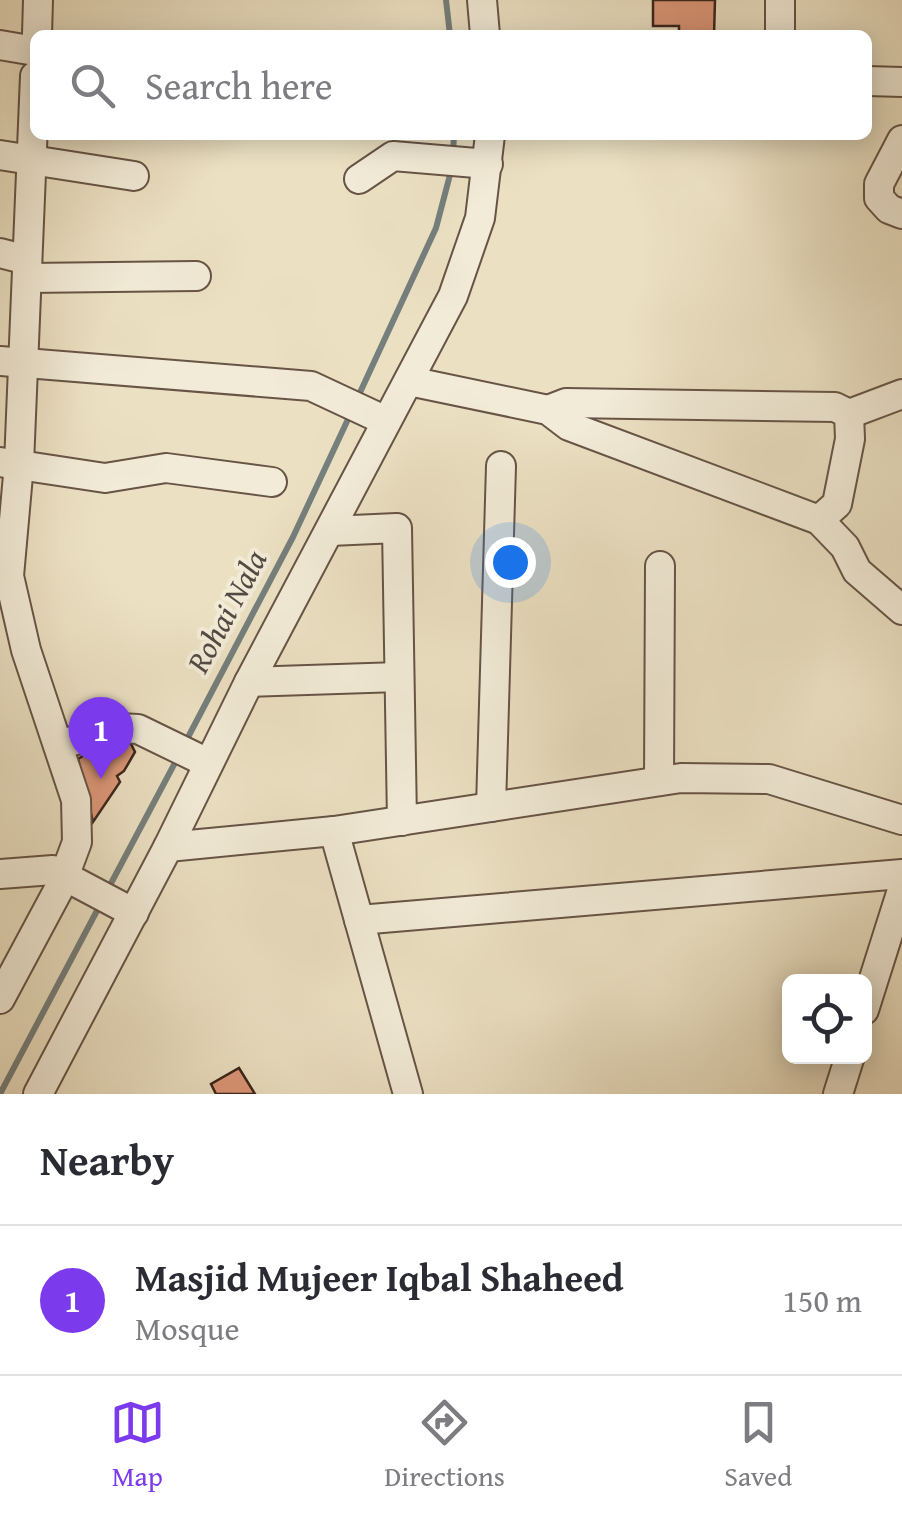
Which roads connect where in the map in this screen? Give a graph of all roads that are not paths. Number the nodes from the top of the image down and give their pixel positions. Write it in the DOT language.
graph roads {
  1 [pos="38,0"];
  2 [pos="482,0"];
  3 [pos="780,0"];
  4 [pos="37,30"];
  5 [pos="485,30"];
  6 [pos="780,30"];
  7 [pos="0,45"];
  8 [pos="30,50"];
  9 [pos="872,81"];
  10 [pos="902,82"];
  11 [pos="33,140"];
  12 [pos="489,140"];
  13 [pos="902,140"];
  14 [pos="0,154"];
  15 [pos="32,159"];
  16 [pos="482,162"];
  17 [pos="134,176"];
  18 [pos="359,179"];
  19 [pos="902,214"];
  20 [pos="18,263"];
  21 [pos="196,276"];
  22 [pos="12,363"];
  23 [pos="409,381"];
  24 [pos="902,394"];
  25 [pos="548,410"];
  26 [pos="850,414"];
  27 [pos="378,417"];
  28 [pos="10,463"];
  29 [pos="501,466"];
  30 [pos="272,482"];
  31 [pos="819,520"];
  32 [pos="330,531"];
  33 [pos="660,566"];
  34 [pos="5,575"];
  35 [pos="902,610"];
  36 [pos="400,677"];
  37 [pos="248,682"];
  38 [pos="58,745"];
  39 [pos="202,760"];
  40 [pos="659,781"];
  41 [pos="492,807"];
  42 [pos="902,820"];
  43 [pos="402,821"];
  44 [pos="334,831"];
  45 [pos="168,847"];
  46 [pos="1,872"];
  47 [pos="902,874"];
  48 [pos="69,877"];
  49 [pos="902,890"];
  50 [pos="131,911"];
  51 [pos="359,920"];
  52 [pos="872,985"];
  53 [pos="4,986"];
  54 [pos="847,1064"];
  55 [pos="38,1094"];
  56 [pos="408,1094"];
  57 [pos="838,1094"];
  1 -- 4 [label="street"];
  2 -- 5 [label="street"];
  3 -- 6 [label="street"];
  7 -- 8 [label="street"];
  9 -- 10 [label="street"];
  11 -- 15 [label="street"];
  12 -- 16 [label="street"];
  13 -- 19 [label="street"];
  14 -- 15 [label="street"];
  15 -- 17 [label="street"];
  15 -- 20 [label="street"];
  16 -- 18 [label="street"];
  16 -- 23 [label="street"];
  20 -- 21 [label="street"];
  20 -- 22 [label="street"];
  22 -- 27 [label="street"];
  22 -- 28 [label="street"];
  23 -- 25 [label="street"];
  23 -- 27 [label="street"];
  24 -- 26 [label="street"];
  25 -- 26 [label="street"];
  25 -- 31 [label="street"];
  26 -- 31 [label="street"];
  27 -- 32 [label="street"];
  28 -- 30 [label="street"];
  28 -- 34 [label="street"];
  29 -- 41 [label="street"];
  31 -- 35 [label="street"];
  32 -- 36 [label="street"];
  32 -- 37 [label="street"];
  33 -- 40 [label="street"];
  34 -- 38 [label="street"];
  36 -- 37 [label="street"];
  36 -- 43 [label="street"];
  37 -- 39 [label="street"];
  38 -- 39 [label="street"];
  38 -- 48 [label="street"];
  39 -- 45 [label="street"];
  40 -- 41 [label="street"];
  40 -- 42 [label="street"];
  41 -- 43 [label="street"];
  43 -- 44 [label="street"];
  44 -- 45 [label="street"];
  44 -- 51 [label="street"];
  45 -- 50 [label="street"];
  46 -- 48 [label="street"];
  47 -- 51 [label="street"];
  48 -- 50 [label="street"];
  48 -- 53 [label="street"];
  49 -- 52 [label="street"];
  50 -- 55 [label="street"];
  51 -- 56 [label="street"];
  54 -- 57 [label="street"];
}
